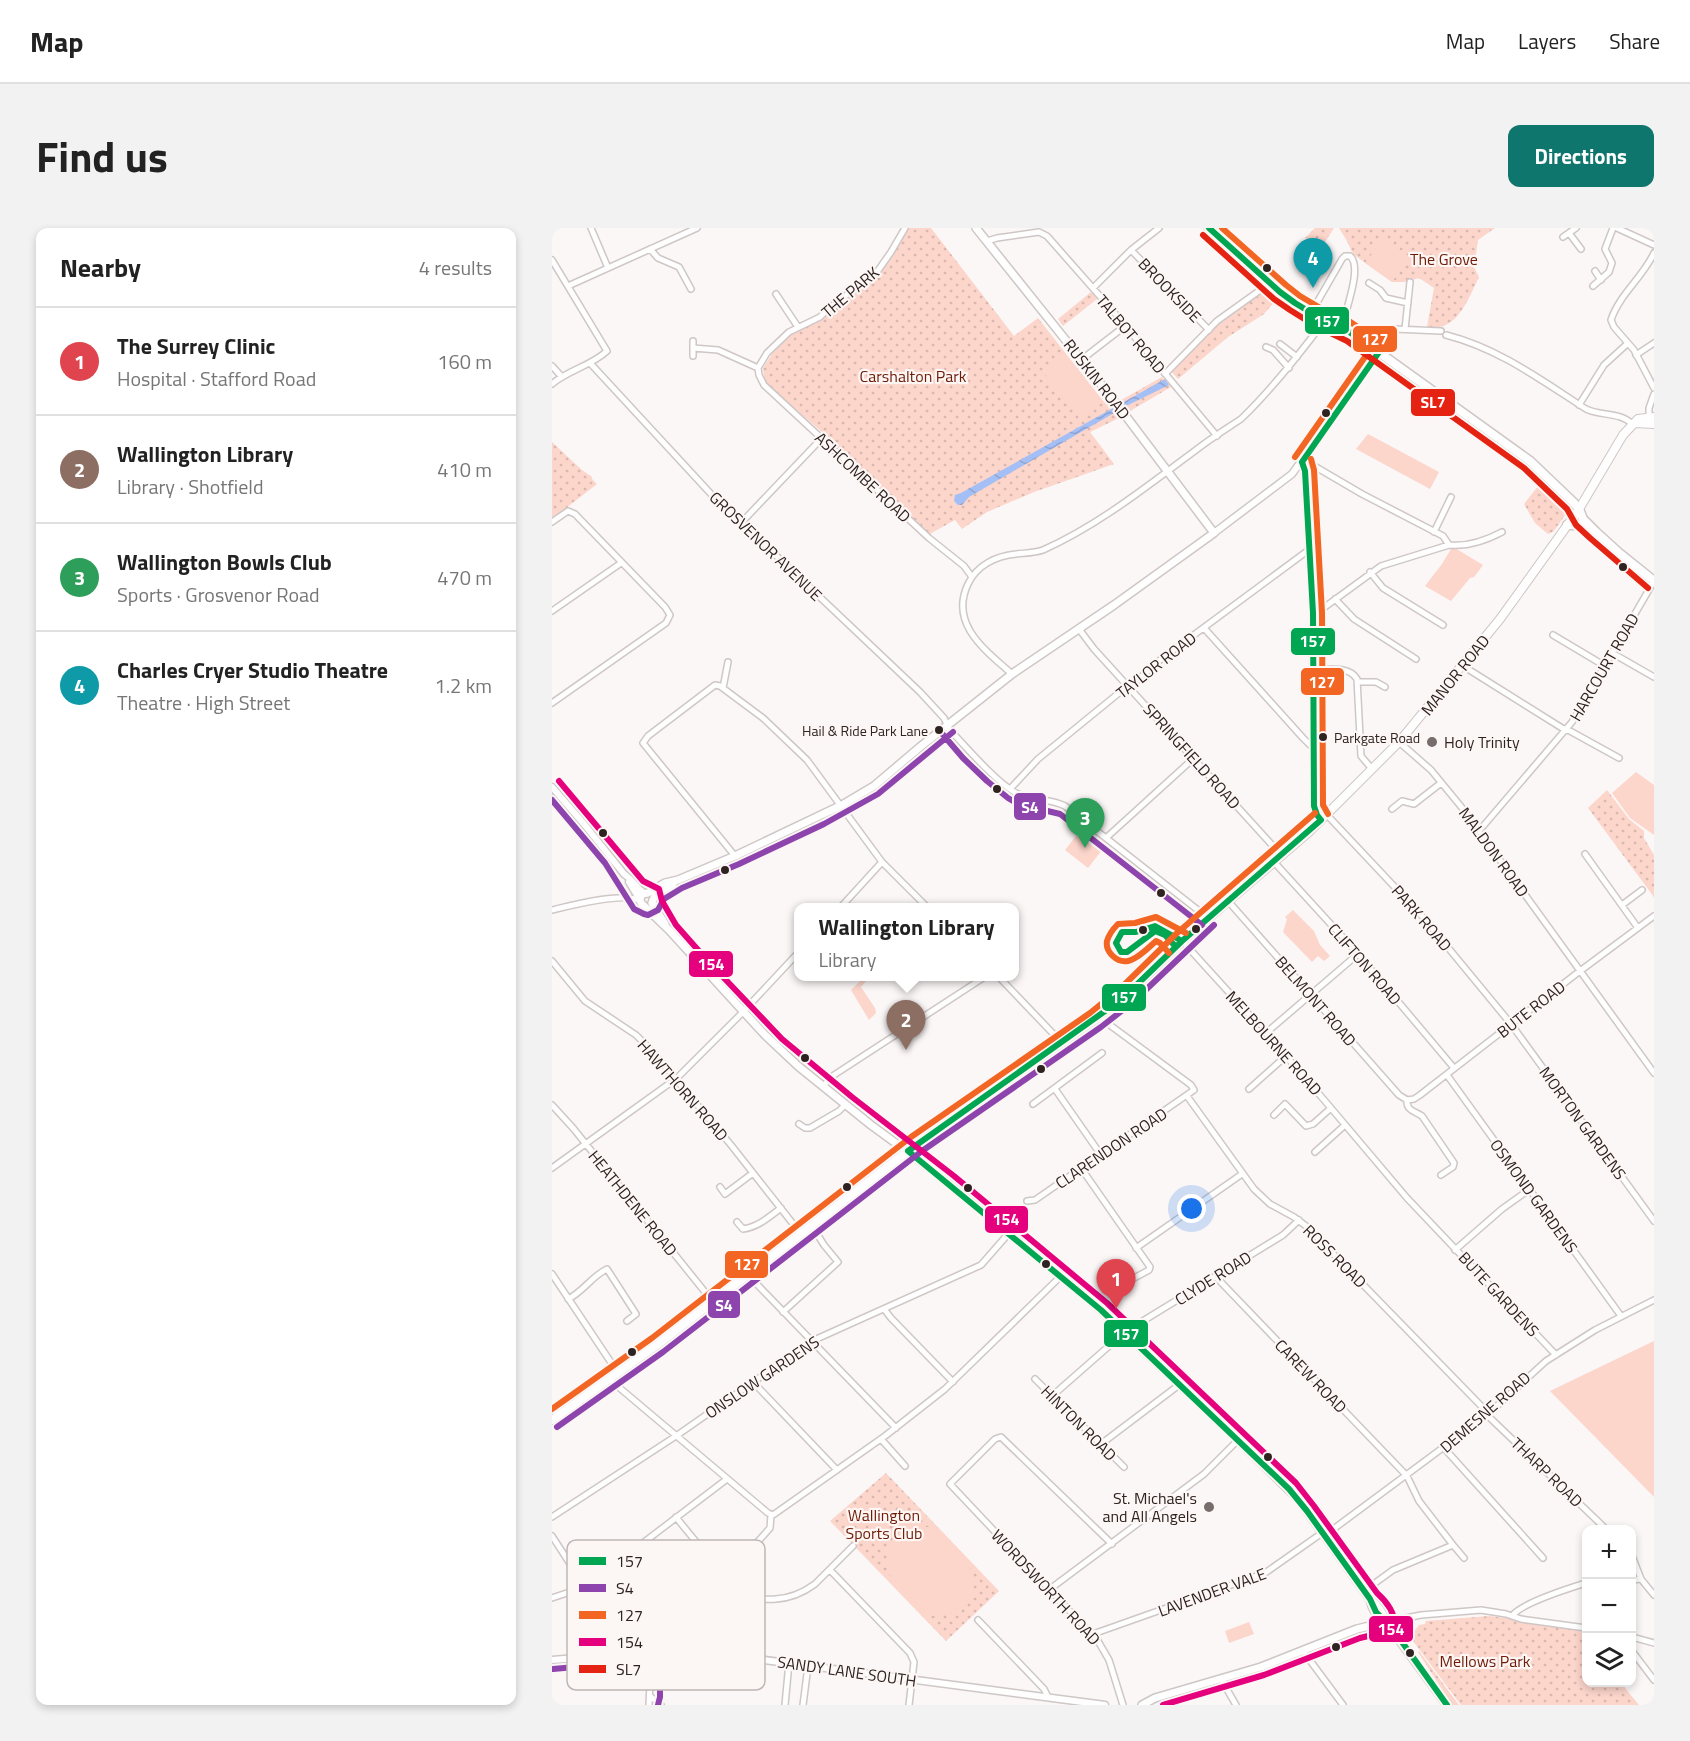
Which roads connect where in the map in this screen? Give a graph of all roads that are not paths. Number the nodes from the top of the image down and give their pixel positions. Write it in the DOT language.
graph roads {
  1 [pos="591,228"];
  2 [pos="698,228"];
  3 [pos="904,228"];
  4 [pos="976,228"];
  5 [pos="1159,228"];
  6 [pos="1209,228"];
  7 [pos="1576,228"];
  8 [pos="1613,228"];
  9 [pos="1617,228"];
  10 [pos="1569,233"];
  11 [pos="1563,237"];
  12 [pos="987,241"];
  13 [pos="1654,245"];
  14 [pos="650,249"];
  15 [pos="1581,249"];
  16 [pos="1131,250"];
  17 [pos="1654,254"];
  18 [pos="552,260"];
  19 [pos="608,268"];
  20 [pos="1595,271"];
  21 [pos="1601,280"];
  22 [pos="1410,282"];
  23 [pos="1270,283"];
  24 [pos="1369,283"];
  25 [pos="568,286"];
  26 [pos="1593,286"];
  27 [pos="1093,288"];
  28 [pos="691,289"];
  29 [pos="776,294"];
  30 [pos="1408,303"];
  31 [pos="1311,313"];
  32 [pos="1326,320"];
  33 [pos="1125,326"];
  34 [pos="798,327"];
  35 [pos="1342,327"];
  36 [pos="1405,329"];
  37 [pos="1209,330"];
  38 [pos="1459,330"];
  39 [pos="1358,337"];
  40 [pos="1455,337"];
  41 [pos="693,341"];
  42 [pos="1654,343"];
  43 [pos="1280,344"];
  44 [pos="1628,344"];
  45 [pos="1266,347"];
  46 [pos="693,348"];
  47 [pos="1379,352"];
  48 [pos="1636,355"];
  49 [pos="693,356"];
  50 [pos="1297,357"];
  51 [pos="1081,360"];
  52 [pos="590,363"];
  53 [pos="552,366"];
  54 [pos="758,368"];
  55 [pos="1288,368"];
  56 [pos="1165,374"];
  57 [pos="561,376"];
  58 [pos="552,384"];
  59 [pos="1654,388"];
  60 [pos="1654,394"];
  61 [pos="1579,405"];
  62 [pos="1652,420"];
  63 [pos="1633,424"];
  64 [pos="1216,436"];
  65 [pos="822,438"];
  66 [pos="1302,462"];
  67 [pos="1168,471"];
  68 [pos="1451,497"];
  69 [pos="1579,509"];
  70 [pos="552,522"];
  71 [pos="741,523"];
  72 [pos="1567,525"];
  73 [pos="1434,532"];
  74 [pos="1502,532"];
  75 [pos="1596,532"];
  76 [pos="1214,533"];
  77 [pos="1449,545"];
  78 [pos="1310,549"];
  79 [pos="621,563"];
  80 [pos="964,567"];
  81 [pos="981,567"];
  82 [pos="1370,572"];
  83 [pos="972,577"];
  84 [pos="1654,581"];
  85 [pos="1335,599"];
  86 [pos="552,612"];
  87 [pos="1313,613"];
  88 [pos="1443,625"];
  89 [pos="1204,628"];
  90 [pos="1079,629"];
  91 [pos="1553,635"];
  92 [pos="1612,653"];
  93 [pos="1416,659"];
  94 [pos="728,662"];
  95 [pos="1463,666"];
  96 [pos="1605,666"];
  97 [pos="1313,670"];
  98 [pos="1012,674"];
  99 [pos="1654,677"];
  100 [pos="1358,682"];
  101 [pos="1129,687"];
  102 [pos="1385,687"];
  103 [pos="723,688"];
  104 [pos="552,703"];
  105 [pos="947,725"];
  106 [pos="1565,730"];
  107 [pos="1399,742"];
  108 [pos="1313,746"];
  109 [pos="1194,758"];
  110 [pos="1619,758"];
  111 [pos="1372,769"];
  112 [pos="1441,783"];
  113 [pos="552,787"];
  114 [pos="1010,789"];
  115 [pos="842,805"];
  116 [pos="1392,809"];
  117 [pos="1324,818"];
  118 [pos="1479,831"];
  119 [pos="1106,838"];
  120 [pos="1585,854"];
  121 [pos="735,856"];
  122 [pos="1282,856"];
  123 [pos="882,861"];
  124 [pos="1274,862"];
  125 [pos="1642,890"];
  126 [pos="646,899"];
  127 [pos="1228,901"];
  128 [pos="844,903"];
  129 [pos="923,903"];
  130 [pos="1622,905"];
  131 [pos="552,910"];
  132 [pos="1654,916"];
  133 [pos="1208,918"];
  134 [pos="1638,928"];
  135 [pos="1179,944"];
  136 [pos="1358,954"];
  137 [pos="794,957"];
  138 [pos="552,961"];
  139 [pos="1580,971"];
  140 [pos="978,981"];
  141 [pos="1003,981"];
  142 [pos="1310,994"];
  143 [pos="743,1012"];
  144 [pos="1099,1017"];
  145 [pos="1511,1024"];
  146 [pos="1266,1033"];
  147 [pos="1062,1043"];
  148 [pos="1102,1053"];
  149 [pos="1286,1056"];
  150 [pos="1454,1068"];
  151 [pos="1654,1073"];
  152 [pos="1446,1075"];
  153 [pos="676,1078"];
  154 [pos="823,1086"];
  155 [pos="1055,1089"];
  156 [pos="1249,1089"];
  157 [pos="1187,1096"];
  158 [pos="1407,1100"];
  159 [pos="846,1104"];
  160 [pos="1033,1104"];
  161 [pos="552,1105"];
  162 [pos="1331,1108"];
  163 [pos="1274,1116"];
  164 [pos="799,1124"];
  165 [pos="1345,1125"];
  166 [pos="585,1144"];
  167 [pos="908,1151"];
  168 [pos="1315,1152"];
  169 [pos="1101,1155"];
  170 [pos="552,1168"];
  171 [pos="1081,1168"];
  172 [pos="753,1173"];
  173 [pos="1242,1174"];
  174 [pos="1441,1175"];
  175 [pos="720,1187"];
  176 [pos="1530,1189"];
  177 [pos="1027,1201"];
  178 [pos="781,1208"];
  179 [pos="1299,1220"];
  180 [pos="1654,1221"];
  181 [pos="737,1222"];
  182 [pos="812,1226"];
  183 [pos="1009,1233"];
  184 [pos="801,1234"];
  185 [pos="1136,1248"];
  186 [pos="1455,1250"];
  187 [pos="552,1274"];
  188 [pos="748,1275"];
  189 [pos="1061,1276"];
  190 [pos="1215,1276"];
  191 [pos="568,1299"];
  192 [pos="1654,1300"];
  193 [pos="713,1302"];
  194 [pos="1094,1304"];
  195 [pos="884,1309"];
  196 [pos="783,1312"];
  197 [pos="1621,1316"];
  198 [pos="627,1321"];
  199 [pos="1125,1332"];
  200 [pos="812,1341"];
  201 [pos="1556,1354"];
  202 [pos="618,1373"];
  203 [pos="609,1379"];
  204 [pos="1035,1379"];
  205 [pos="753,1382"];
  206 [pos="952,1382"];
  207 [pos="1179,1385"];
  208 [pos="1052,1396"];
  209 [pos="1488,1414"];
  210 [pos="552,1420"];
  211 [pos="896,1428"];
  212 [pos="676,1436"];
  213 [pos="881,1438"];
  214 [pos="1238,1440"];
  215 [pos="1101,1444"];
  216 [pos="1444,1448"];
  217 [pos="905,1466"];
  218 [pos="1124,1467"];
  219 [pos="837,1470"];
  220 [pos="1407,1476"];
  221 [pos="727,1479"];
  222 [pos="771,1515"];
  223 [pos="552,1517"];
  224 [pos="676,1517"];
  225 [pos="1602,1525"];
  226 [pos="1323,1534"];
  227 [pos="552,1536"];
  228 [pos="646,1540"];
  229 [pos="695,1540"];
  230 [pos="759,1540"];
  231 [pos="1112,1544"];
  232 [pos="1453,1545"];
  233 [pos="853,1546"];
  234 [pos="1464,1558"];
  235 [pos="1543,1558"];
  236 [pos="567,1559"];
  237 [pos="1636,1566"];
  238 [pos="830,1570"];
  239 [pos="1641,1579"];
  240 [pos="1636,1580"];
  241 [pos="1582,1585"];
  242 [pos="1050,1589"];
  243 [pos="1364,1591"];
  244 [pos="567,1593"];
  245 [pos="1654,1596"];
  246 [pos="552,1598"];
  247 [pos="765,1599"];
  248 [pos="1370,1599"];
  249 [pos="1375,1611"];
  250 [pos="1509,1615"];
  251 [pos="978,1620"];
  252 [pos="1386,1622"];
  253 [pos="1365,1626"];
  254 [pos="1582,1627"];
  255 [pos="1093,1634"];
  256 [pos="1636,1638"];
  257 [pos="1654,1643"];
  258 [pos="1303,1650"];
  259 [pos="1636,1656"];
  260 [pos="567,1659"];
  261 [pos="552,1660"];
  262 [pos="765,1661"];
  263 [pos="789,1663"];
  264 [pos="808,1666"];
  265 [pos="1221,1679"];
  266 [pos="913,1680"];
  267 [pos="1654,1680"];
  268 [pos="651,1690"];
  269 [pos="651,1697"];
  270 [pos="1048,1697"];
  271 [pos="649,1705"];
  272 [pos="661,1705"];
  273 [pos="785,1705"];
  274 [pos="803,1705"];
  275 [pos="909,1705"];
  276 [pos="1105,1705"];
  277 [pos="1123,1705"];
  278 [pos="1142,1705"];
  279 [pos="1236,1705"];
  280 [pos="1343,1705"];
  281 [pos="1447,1705"];
  1 -- 19 [label="street"];
  2 -- 14 [label="street"];
  3 -- 34 [label="street, THE PARK"];
  4 -- 12 [label="main road, RUSKIN ROAD"];
  5 -- 16 [label="street"];
  6 -- 23 [label="highway"];
  7 -- 10 [label="street"];
  8 -- 21 [label="street"];
  9 -- 13 [label="street"];
  10 -- 11 [label="street"];
  10 -- 15 [label="street"];
  12 -- 27 [label="street, TALBOT ROAD"];
  12 -- 51 [label="main road, RUSKIN ROAD"];
  14 -- 19 [label="street"];
  14 -- 28 [label="street"];
  16 -- 27 [label="street"];
  16 -- 37 [label="street, BROOKSIDE"];
  17 -- 44 [label="street"];
  18 -- 25 [label="street"];
  19 -- 25 [label="street"];
  20 -- 21 [label="street"];
  21 -- 26 [label="street"];
  22 -- 30 [label="street"];
  23 -- 31 [label="highway"];
  23 -- 37 [label="street"];
  24 -- 30 [label="street"];
  25 -- 52 [label="street"];
  27 -- 33 [label="street, TALBOT ROAD"];
  29 -- 34 [label="street"];
  30 -- 36 [label="street"];
  31 -- 32 [label="highway"];
  31 -- 35 [label="street"];
  32 -- 35 [label="highway"];
  32 -- 50 [label="street"];
  33 -- 51 [label="street"];
  33 -- 56 [label="street, TALBOT ROAD"];
  34 -- 54 [label="street, THE PARK"];
  35 -- 39 [label="highway"];
  36 -- 39 [label="street"];
  36 -- 40 [label="street"];
  37 -- 56 [label="street"];
  38 -- 40 [label="street"];
  39 -- 47 [label="highway"];
  40 -- 61 [label="street"];
  41 -- 46 [label="street"];
  42 -- 48 [label="street"];
  43 -- 50 [label="street"];
  44 -- 48 [label="street"];
  44 -- 61 [label="street"];
  45 -- 55 [label="street"];
  46 -- 49 [label="street"];
  46 -- 54 [label="street"];
  47 -- 66 [label="street"];
  47 -- 69 [label="highway"];
  48 -- 59 [label="street"];
  50 -- 55 [label="street"];
  51 -- 67 [label="main road, RUSKIN ROAD"];
  52 -- 57 [label="street"];
  52 -- 71 [label="street, GROSVENOR AVENUE"];
  53 -- 57 [label="street"];
  54 -- 65 [label="street, ASHCOMBE ROAD"];
  55 -- 64 [label="street"];
  56 -- 64 [label="street, TALBOT ROAD"];
  57 -- 58 [label="street"];
  60 -- 62 [label="street"];
  61 -- 63 [label="street"];
  62 -- 63 [label="main road"];
  63 -- 69 [label="main road, MANOR ROAD"];
  64 -- 67 [label="street"];
  65 -- 71 [label="street"];
  65 -- 80 [label="street, ASHCOMBE ROAD"];
  66 -- 73 [label="street"];
  66 -- 76 [label="street"];
  66 -- 78 [label="street"];
  67 -- 76 [label="main road, RUSKIN ROAD"];
  67 -- 81 [label="street"];
  68 -- 73 [label="street"];
  69 -- 72 [label="main road, MANOR ROAD"];
  69 -- 75 [label="highway"];
  70 -- 79 [label="street"];
  71 -- 105 [label="street, GROSVENOR AVENUE"];
  72 -- 75 [label="highway"];
  72 -- 95 [label="main road, MANOR ROAD"];
  73 -- 77 [label="street"];
  74 -- 77 [label="street"];
  75 -- 84 [label="highway"];
  76 -- 90 [label="main road"];
  77 -- 82 [label="street"];
  78 -- 87 [label="street"];
  78 -- 89 [label="street, TAYLOR ROAD"];
  79 -- 86 [label="street"];
  79 -- 104 [label="street"];
  80 -- 81 [label="street"];
  80 -- 83 [label="street, ASHCOMBE ROAD"];
  81 -- 83 [label="street"];
  82 -- 85 [label="street"];
  82 -- 88 [label="street"];
  83 -- 98 [label="street"];
  84 -- 92 [label="street, HARCOURT ROAD"];
  85 -- 87 [label="street"];
  85 -- 93 [label="street"];
  87 -- 97 [label="street"];
  89 -- 101 [label="street, TAYLOR ROAD"];
  89 -- 108 [label="street"];
  90 -- 98 [label="main road"];
  90 -- 101 [label="street, SPRINGFIELD ROAD"];
  91 -- 96 [label="street"];
  92 -- 96 [label="street, HARCOURT ROAD"];
  92 -- 99 [label="street"];
  94 -- 103 [label="street"];
  95 -- 106 [label="street"];
  95 -- 107 [label="main road, MANOR ROAD"];
  96 -- 106 [label="street, HARCOURT ROAD"];
  97 -- 100 [label="street"];
  97 -- 108 [label="street"];
  98 -- 105 [label="main road"];
  100 -- 102 [label="street"];
  100 -- 111 [label="street"];
  101 -- 109 [label="street, SPRINGFIELD ROAD"];
  101 -- 114 [label="street, TAYLOR ROAD"];
  103 -- 115 [label="street"];
  103 -- 121 [label="street"];
  105 -- 114 [label="street, GROSVENOR AVENUE"];
  105 -- 115 [label="main road"];
  106 -- 110 [label="street"];
  106 -- 118 [label="street, HARCOURT ROAD"];
  107 -- 111 [label="main road, MANOR ROAD"];
  107 -- 112 [label="street, MALDON ROAD"];
  108 -- 117 [label="street"];
  109 -- 119 [label="street"];
  109 -- 122 [label="street, SPRINGFIELD ROAD"];
  111 -- 117 [label="main road, MANOR ROAD"];
  112 -- 116 [label="street"];
  112 -- 118 [label="street, MALDON ROAD"];
  113 -- 126 [label="street"];
  114 -- 119 [label="street"];
  115 -- 121 [label="main road"];
  115 -- 123 [label="street"];
  117 -- 122 [label="main road, MANOR ROAD"];
  117 -- 145 [label="street, PARK ROAD"];
  118 -- 139 [label="street, MALDON ROAD"];
  119 -- 133 [label="street"];
  120 -- 130 [label="street"];
  121 -- 126 [label="main road"];
  122 -- 124 [label="main road, MANOR ROAD"];
  123 -- 128 [label="street"];
  123 -- 129 [label="street"];
  124 -- 127 [label="main road, MANOR ROAD"];
  124 -- 136 [label="street, CLIFTON ROAD"];
  125 -- 130 [label="street"];
  126 -- 131 [label="street"];
  126 -- 143 [label="main road"];
  127 -- 133 [label="main road, MANOR ROAD"];
  127 -- 142 [label="street, BELMONT ROAD"];
  130 -- 134 [label="street"];
  132 -- 134 [label="street, BUTE ROAD"];
  133 -- 135 [label="main road, MANOR ROAD"];
  134 -- 139 [label="street, BUTE ROAD"];
  135 -- 135 [label="street"];
  135 -- 144 [label="main road, MANOR ROAD"];
  135 -- 146 [label="street, MELBOURNE ROAD"];
  136 -- 142 [label="street"];
  136 -- 150 [label="street, CLIFTON ROAD"];
  137 -- 143 [label="street"];
  138 -- 153 [label="street, HAWTHORN ROAD"];
  139 -- 145 [label="street, BUTE ROAD"];
  139 -- 151 [label="street, MALDON ROAD"];
  140 -- 154 [label="street"];
  141 -- 147 [label="street"];
  142 -- 146 [label="street"];
  142 -- 158 [label="street, BELMONT ROAD"];
  143 -- 153 [label="street"];
  143 -- 154 [label="main road"];
  144 -- 147 [label="main road, MANOR ROAD"];
  144 -- 157 [label="street, CLARENDON ROAD"];
  145 -- 150 [label="street, BUTE ROAD"];
  145 -- 180 [label="street, MORTON GARDENS"];
  146 -- 149 [label="street, MELBOURNE ROAD"];
  147 -- 167 [label="main road, MANOR ROAD"];
  148 -- 155 [label="street"];
  149 -- 156 [label="street"];
  149 -- 162 [label="street, MELBOURNE ROAD"];
  150 -- 152 [label="street, BUTE ROAD"];
  152 -- 158 [label="street, BUTE ROAD"];
  152 -- 176 [label="street, OSMOND GARDENS"];
  153 -- 166 [label="street"];
  153 -- 172 [label="street, HAWTHORN ROAD"];
  154 -- 159 [label="main road"];
  155 -- 160 [label="street"];
  155 -- 169 [label="street"];
  157 -- 169 [label="street, CLARENDON ROAD"];
  157 -- 173 [label="street, ROSS ROAD"];
  158 -- 174 [label="street, BELMONT ROAD"];
  159 -- 164 [label="street"];
  159 -- 167 [label="main road"];
  161 -- 166 [label="street, HEATHDENE ROAD"];
  162 -- 163 [label="street"];
  162 -- 165 [label="street, MELBOURNE ROAD"];
  165 -- 168 [label="street"];
  165 -- 186 [label="street, MELBOURNE ROAD"];
  166 -- 170 [label="street"];
  166 -- 193 [label="street, HEATHDENE ROAD"];
  167 -- 182 [label="main road, MANOR ROAD"];
  167 -- 183 [label="main road"];
  169 -- 171 [label="street, CLARENDON ROAD"];
  171 -- 177 [label="street, CLARENDON ROAD"];
  171 -- 185 [label="street"];
  172 -- 175 [label="street"];
  172 -- 178 [label="street, HAWTHORN ROAD"];
  173 -- 179 [label="street, ROSS ROAD"];
  173 -- 185 [label="street"];
  176 -- 186 [label="street, BUTE GARDENS"];
  176 -- 197 [label="street, OSMOND GARDENS"];
  178 -- 181 [label="street"];
  178 -- 184 [label="street, HAWTHORN ROAD"];
  179 -- 190 [label="street, CLYDE ROAD"];
  179 -- 209 [label="street, ROSS ROAD"];
  182 -- 184 [label="main road, MANOR ROAD"];
  182 -- 196 [label="street"];
  183 -- 189 [label="main road"];
  183 -- 195 [label="street, ONSLOW GARDENS"];
  184 -- 188 [label="main road, MANOR ROAD"];
  185 -- 194 [label="street"];
  186 -- 201 [label="street, BUTE GARDENS"];
  187 -- 191 [label="street"];
  188 -- 193 [label="main road, MANOR ROAD"];
  188 -- 196 [label="street"];
  189 -- 194 [label="main road"];
  189 -- 206 [label="street"];
  190 -- 199 [label="street, CLYDE ROAD"];
  190 -- 220 [label="street, CAREW ROAD"];
  191 -- 198 [label="street"];
  191 -- 202 [label="street"];
  192 -- 197 [label="street, DEMESNE ROAD"];
  193 -- 202 [label="main road, MANOR ROAD"];
  194 -- 199 [label="main road"];
  195 -- 200 [label="street, ONSLOW GARDENS"];
  195 -- 206 [label="street"];
  196 -- 200 [label="street"];
  197 -- 201 [label="street, DEMESNE ROAD"];
  199 -- 207 [label="main road"];
  199 -- 208 [label="street, CLYDE ROAD"];
  200 -- 205 [label="street, ONSLOW GARDENS"];
  200 -- 211 [label="street"];
  201 -- 209 [label="street, DEMESNE ROAD"];
  202 -- 203 [label="main road, MANOR ROAD"];
  203 -- 210 [label="main road, MANOR ROAD"];
  203 -- 212 [label="street"];
  204 -- 208 [label="street, HINTON ROAD"];
  205 -- 212 [label="street, ONSLOW GARDENS"];
  205 -- 219 [label="street"];
  206 -- 211 [label="street"];
  207 -- 214 [label="main road"];
  207 -- 215 [label="street"];
  208 -- 215 [label="street, HINTON ROAD"];
  209 -- 216 [label="street, DEMESNE ROAD"];
  209 -- 225 [label="street, THARP ROAD"];
  211 -- 213 [label="street"];
  212 -- 221 [label="street"];
  212 -- 223 [label="street, ONSLOW GARDENS"];
  213 -- 217 [label="street"];
  213 -- 219 [label="street"];
  214 -- 226 [label="main road"];
  214 -- 231 [label="street"];
  215 -- 218 [label="street, HINTON ROAD"];
  216 -- 220 [label="street, DEMESNE ROAD"];
  216 -- 235 [label="street"];
  219 -- 222 [label="street"];
  220 -- 226 [label="street, DEMESNE ROAD"];
  220 -- 232 [label="street, CAREW ROAD"];
  221 -- 222 [label="street"];
  221 -- 224 [label="street"];
  222 -- 230 [label="street"];
  224 -- 228 [label="street"];
  224 -- 229 [label="street"];
  226 -- 243 [label="main road"];
  226 -- 255 [label="street, LAVENDER VALE"];
  227 -- 236 [label="street"];
  231 -- 242 [label="street"];
  231 -- 242 [label="street, WORDSWORTH ROAD"];
  232 -- 234 [label="street, CAREW ROAD"];
  232 -- 243 [label="street"];
  233 -- 238 [label="street"];
  237 -- 239 [label="street"];
  238 -- 247 [label="street"];
  238 -- 266 [label="street"];
  239 -- 240 [label="street"];
  239 -- 245 [label="street"];
  241 -- 250 [label="street"];
  242 -- 255 [label="street, WORDSWORTH ROAD"];
  243 -- 248 [label="main road"];
  244 -- 246 [label="street"];
  248 -- 249 [label="main road"];
  248 -- 252 [label="main road"];
  249 -- 252 [label="main road"];
  249 -- 253 [label="main road"];
  250 -- 252 [label="street"];
  250 -- 254 [label="street"];
  251 -- 270 [label="street"];
  252 -- 253 [label="main road"];
  252 -- 281 [label="main road"];
  253 -- 258 [label="main road"];
  255 -- 277 [label="street, WORDSWORTH ROAD"];
  256 -- 257 [label="street"];
  258 -- 265 [label="main road"];
  258 -- 280 [label="street"];
  259 -- 267 [label="street"];
  260 -- 261 [label="street, SANDY LANE SOUTH"];
  262 -- 263 [label="street, SANDY LANE SOUTH"];
  263 -- 264 [label="street, SANDY LANE SOUTH"];
  263 -- 273 [label="street"];
  264 -- 266 [label="street, SANDY LANE SOUTH"];
  264 -- 274 [label="street"];
  265 -- 278 [label="main road"];
  265 -- 279 [label="street"];
  266 -- 270 [label="street, SANDY LANE SOUTH"];
  266 -- 275 [label="street"];
  268 -- 269 [label="street"];
  269 -- 271 [label="street"];
  269 -- 272 [label="street"];
  270 -- 276 [label="street, SANDY LANE SOUTH"];
}
